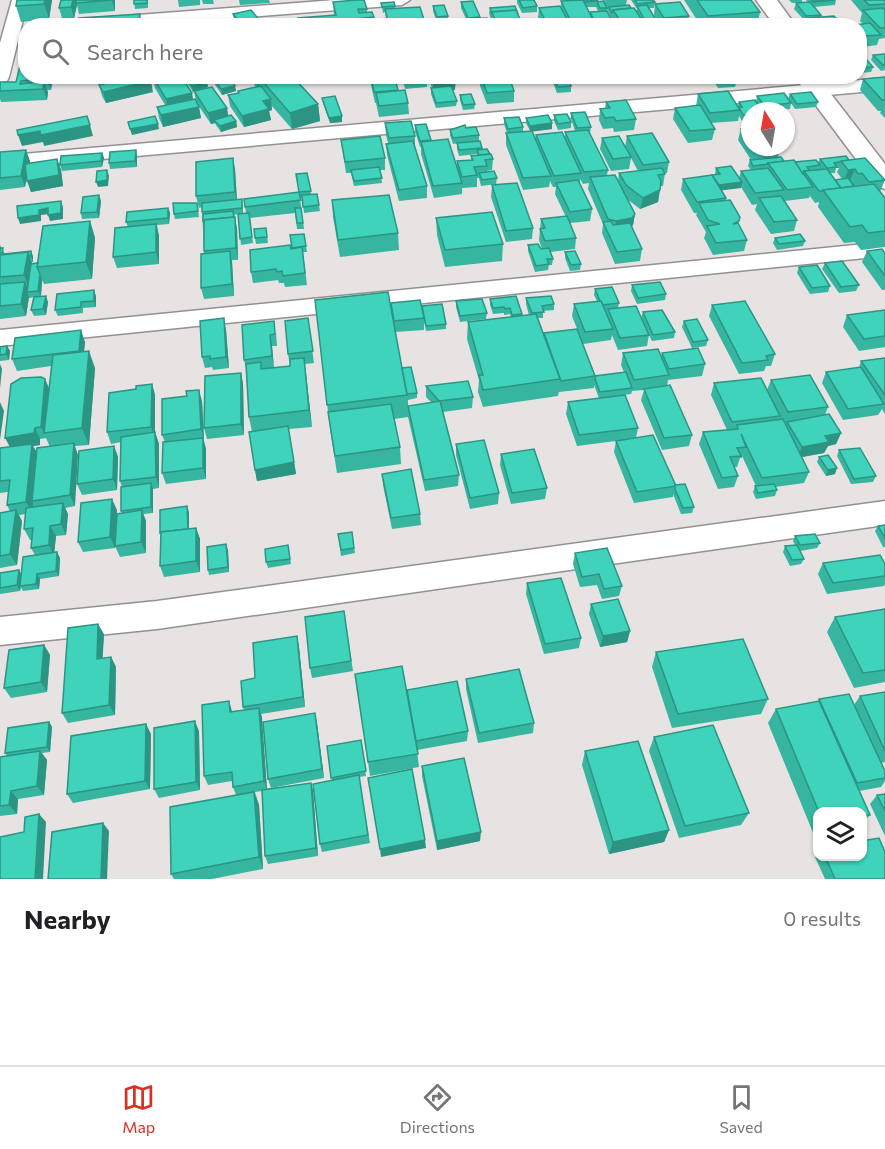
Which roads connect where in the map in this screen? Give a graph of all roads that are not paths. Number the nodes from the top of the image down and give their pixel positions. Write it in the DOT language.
graph roads {
  1 [pos="20,0"];
  2 [pos="402,0"];
  3 [pos="746,0"];
  4 [pos="766,0"];
  5 [pos="165,18"];
  6 [pos="760,18"];
  7 [pos="780,18"];
  8 [pos="13,29"];
  9 [pos="0,77"];
  10 [pos="812,84"];
  11 [pos="823,84"];
  12 [pos="823,84"];
  13 [pos="867,84"];
  14 [pos="885,84"];
  15 [pos="885,148"];
  16 [pos="0,162"];
  17 [pos="885,181"];
  18 [pos="885,249"];
  19 [pos="0,338"];
  20 [pos="885,513"];
  21 [pos="0,631"];
  1 -- 8 [label="street"];
  2 -- 5 [label="street"];
  3 -- 6 [label="street"];
  4 -- 7 [label="street"];
  8 -- 9 [label="street"];
  10 -- 16 [label="street"];
  11 -- 15 [label="street"];
  12 -- 17 [label="street"];
  13 -- 14 [label="street"];
  18 -- 19 [label="street"];
  20 -- 21 [label="street"];
}
